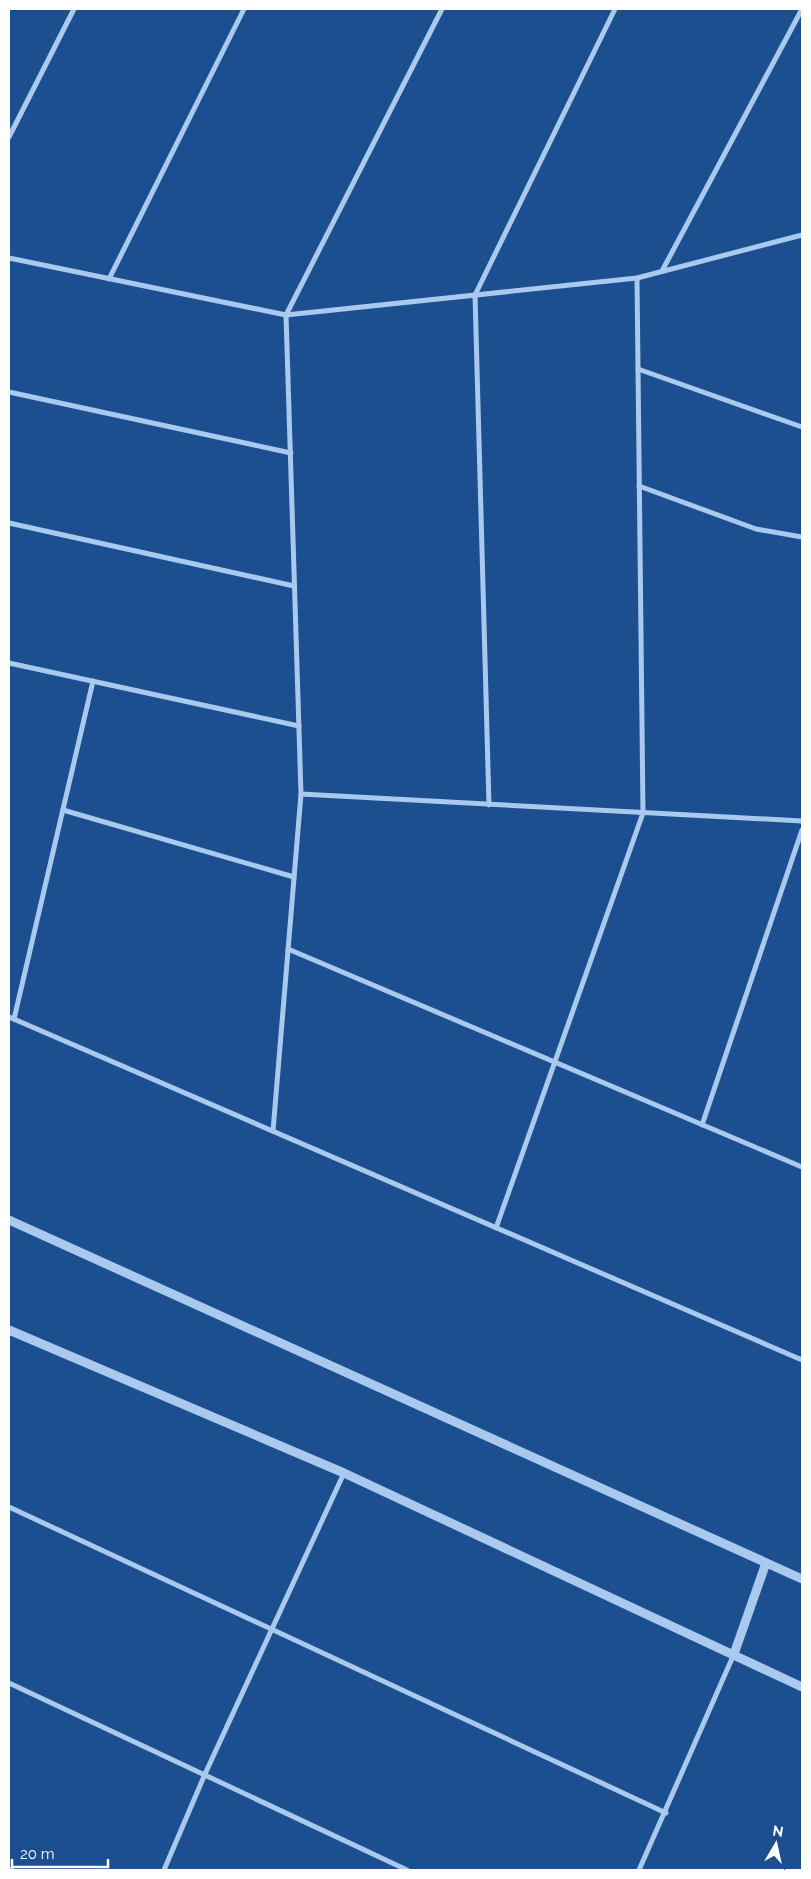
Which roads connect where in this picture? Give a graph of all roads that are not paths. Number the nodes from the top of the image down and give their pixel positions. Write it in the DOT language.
graph roads {
  1 [pos="74,9"];
  2 [pos="244,9"];
  3 [pos="442,9"];
  4 [pos="615,9"];
  5 [pos="802,9"];
  6 [pos="9,137"];
  7 [pos="802,235"];
  8 [pos="9,258"];
  9 [pos="662,271"];
  10 [pos="637,278"];
  11 [pos="109,279"];
  12 [pos="475,295"];
  13 [pos="286,315"];
  14 [pos="638,369"];
  15 [pos="9,392"];
  16 [pos="802,427"];
  17 [pos="291,453"];
  18 [pos="639,486"];
  19 [pos="9,523"];
  20 [pos="802,537"];
  21 [pos="294,586"];
  22 [pos="9,662"];
  23 [pos="93,681"];
  24 [pos="299,726"];
  25 [pos="301,794"];
  26 [pos="489,805"];
  27 [pos="63,810"];
  28 [pos="643,813"];
  29 [pos="802,821"];
  30 [pos="802,830"];
  31 [pos="294,877"];
  32 [pos="288,949"];
  33 [pos="11,1018"];
  34 [pos="555,1062"];
  35 [pos="702,1125"];
  36 [pos="272,1131"];
  37 [pos="802,1167"];
  38 [pos="9,1220"];
  39 [pos="496,1228"];
  40 [pos="9,1330"];
  41 [pos="802,1360"];
  42 [pos="344,1473"];
  43 [pos="9,1507"];
  44 [pos="766,1562"];
  45 [pos="802,1579"];
  46 [pos="273,1631"];
  47 [pos="734,1654"];
  48 [pos="9,1683"];
  49 [pos="802,1687"];
  50 [pos="205,1774"];
  51 [pos="666,1813"];
  52 [pos="164,1870"];
  53 [pos="407,1870"];
  54 [pos="639,1870"];
  1 -- 6 [label="street"];
  2 -- 11 [label="street"];
  3 -- 13 [label="street"];
  4 -- 12 [label="street"];
  5 -- 9 [label="street"];
  7 -- 9 [label="street"];
  8 -- 11 [label="street"];
  9 -- 10 [label="street"];
  10 -- 12 [label="street"];
  10 -- 14 [label="street"];
  11 -- 13 [label="street"];
  12 -- 13 [label="street"];
  12 -- 26 [label="street"];
  13 -- 17 [label="street"];
  14 -- 16 [label="street"];
  14 -- 18 [label="street"];
  15 -- 17 [label="street"];
  17 -- 21 [label="street"];
  18 -- 20 [label="street"];
  18 -- 28 [label="street"];
  19 -- 21 [label="street"];
  21 -- 24 [label="street"];
  22 -- 23 [label="street"];
  23 -- 24 [label="street"];
  23 -- 27 [label="street"];
  24 -- 25 [label="street"];
  25 -- 26 [label="street"];
  25 -- 31 [label="street"];
  26 -- 28 [label="street"];
  27 -- 31 [label="street"];
  27 -- 33 [label="street"];
  28 -- 29 [label="street"];
  28 -- 34 [label="street"];
  30 -- 35 [label="street"];
  31 -- 32 [label="street"];
  32 -- 34 [label="street"];
  32 -- 36 [label="street"];
  33 -- 36 [label="street"];
  34 -- 35 [label="street"];
  34 -- 39 [label="street"];
  35 -- 37 [label="street"];
  36 -- 39 [label="street"];
  38 -- 44 [label="street"];
  39 -- 41 [label="street"];
  40 -- 42 [label="street"];
  42 -- 46 [label="street"];
  42 -- 47 [label="street"];
  43 -- 46 [label="street"];
  44 -- 45 [label="street"];
  44 -- 47 [label="street"];
  46 -- 50 [label="street"];
  46 -- 51 [label="street"];
  47 -- 49 [label="street"];
  47 -- 51 [label="street"];
  48 -- 50 [label="street"];
  50 -- 52 [label="street"];
  50 -- 53 [label="street"];
  51 -- 54 [label="street"];
}
